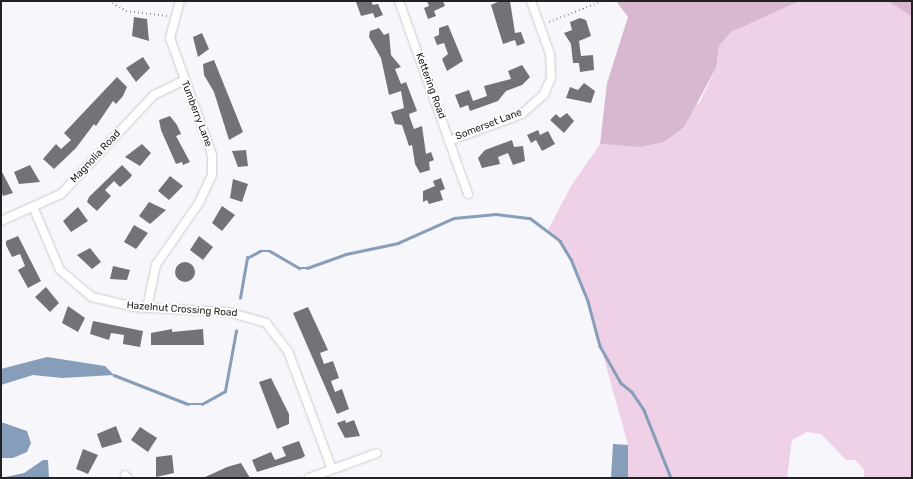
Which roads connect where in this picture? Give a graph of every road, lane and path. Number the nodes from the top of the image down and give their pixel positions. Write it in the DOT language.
graph roads {
  1 [pos="109,1"];
  2 [pos="180,1"];
  3 [pos="399,1"];
  4 [pos="532,1"];
  5 [pos="604,1"];
  6 [pos="176,17"];
  7 [pos="549,22"];
  8 [pos="183,80"];
  9 [pos="449,141"];
  10 [pos="468,194"];
  11 [pos="34,209"];
  12 [pos="1,221"];
  13 [pos="147,308"];
  14 [pos="378,453"];
  15 [pos="332,469"];
  16 [pos="309,478"];
  1 -- 6 [label="path"];
  2 -- 6 [label="street, Tumberry Lane"];
  3 -- 9 [label="street, Kettering Road"];
  4 -- 9 [label="street, Somerset Lane"];
  5 -- 7 [label="path"];
  6 -- 8 [label="street, Tumberry Lane"];
  8 -- 11 [label="street, Magnolia Road"];
  8 -- 13 [label="street, Tumberry Lane"];
  9 -- 10 [label="street, Kettering Road"];
  11 -- 12 [label="street, Magnolia Road"];
  11 -- 13 [label="street, Hazelnut Crossing Road"];
  13 -- 15 [label="street, Hazelnut Crossing Road"];
  14 -- 15 [label="street"];
  15 -- 16 [label="street"];
}
